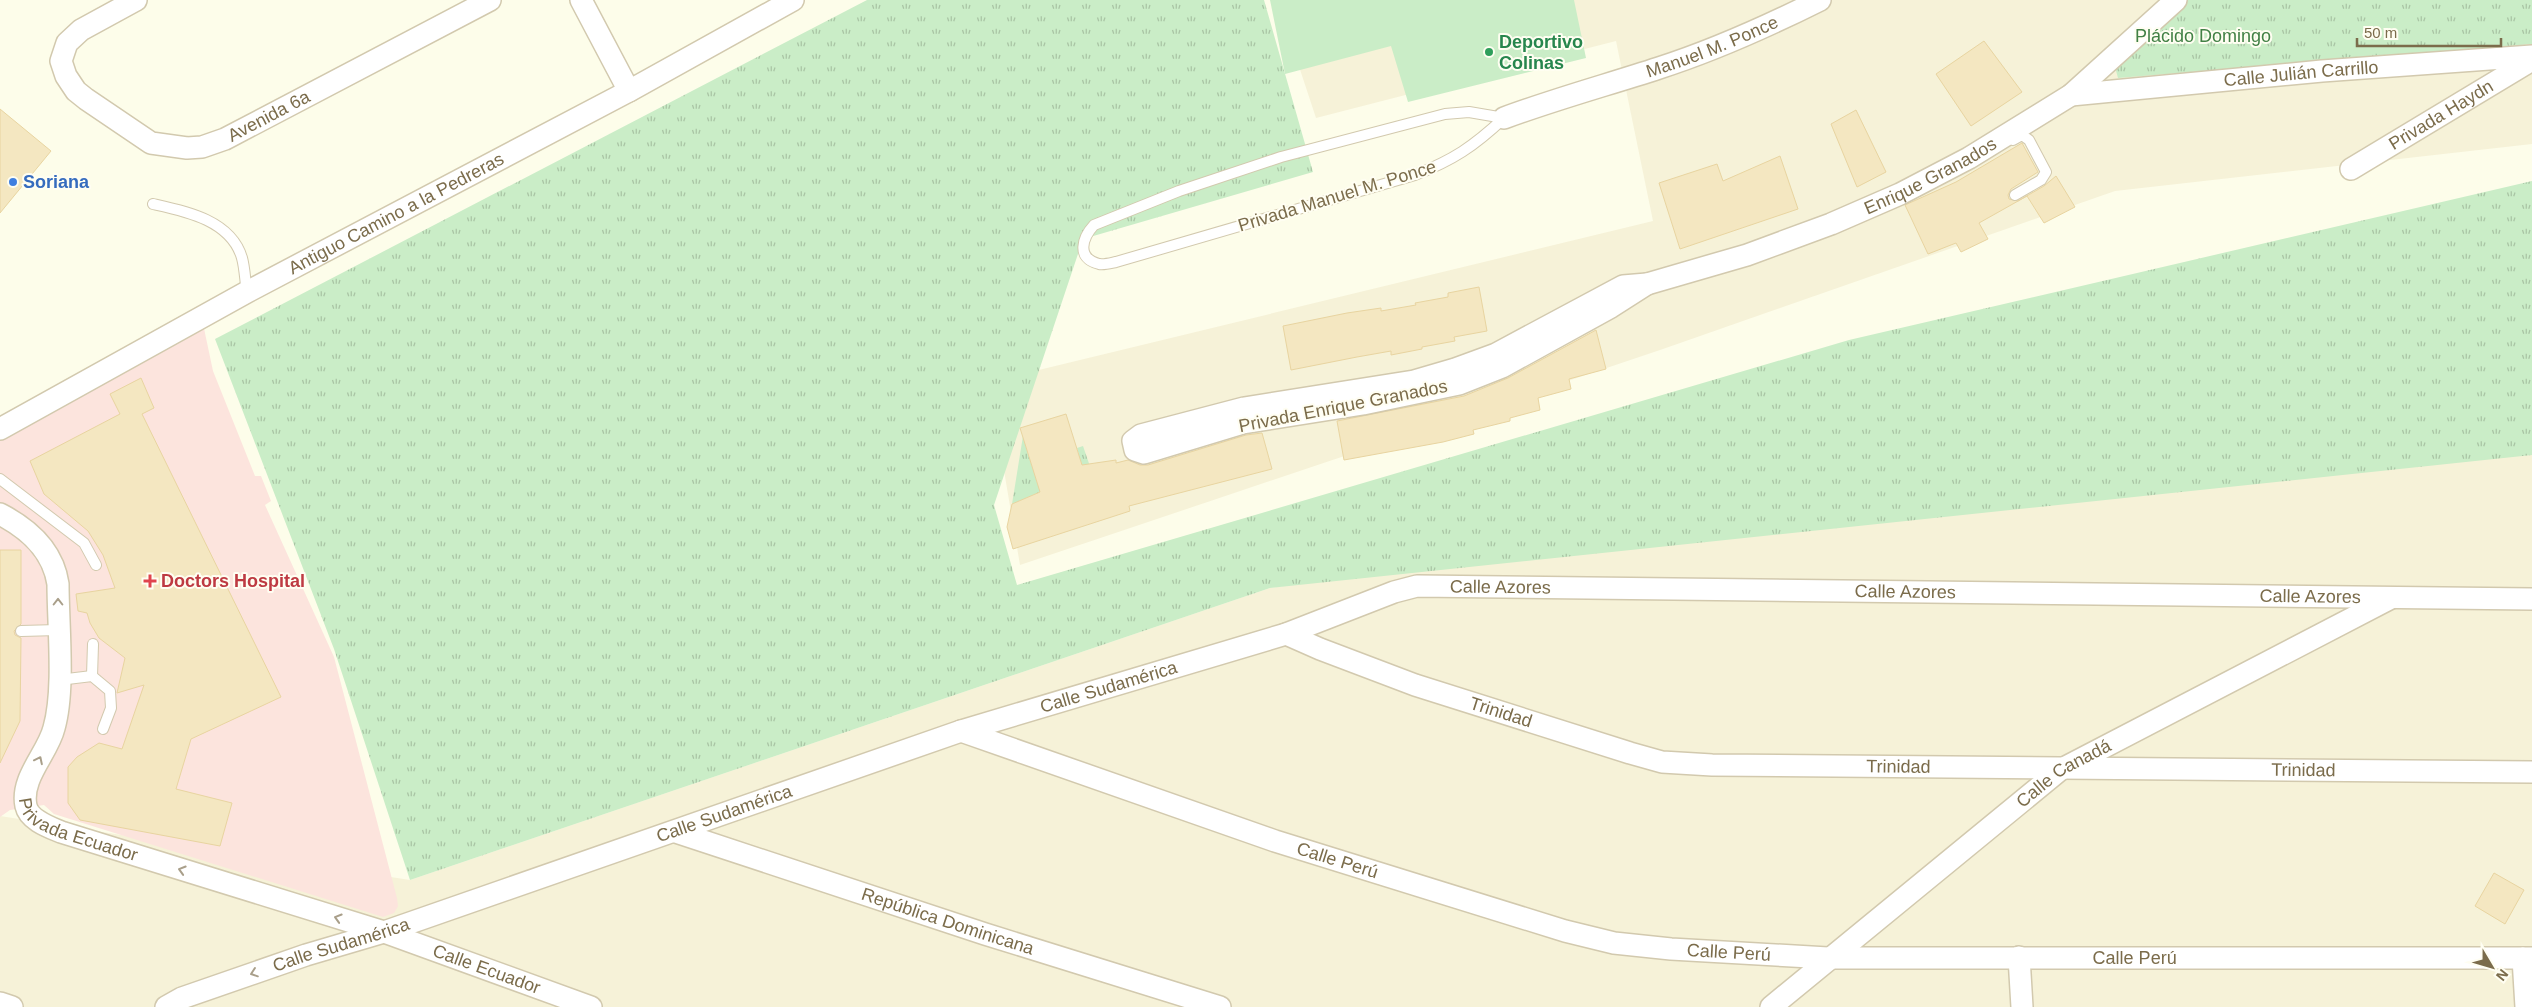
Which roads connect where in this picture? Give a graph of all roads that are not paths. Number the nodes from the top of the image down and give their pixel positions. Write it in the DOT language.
graph roads {
  1 [pos="136,0"];
  2 [pos="490,0"];
  3 [pos="581,0"];
  4 [pos="793,0"];
  5 [pos="1820,0"];
  6 [pos="2176,0"];
  7 [pos="2532,56"];
  8 [pos="2532,60"];
  9 [pos="1602,86"];
  10 [pos="629,91"];
  11 [pos="2071,95"];
  12 [pos="1504,118"];
  13 [pos="1968,158"];
  14 [pos="2350,169"];
  15 [pos="2015,195"];
  16 [pos="153,204"];
  17 [pos="1647,284"];
  18 [pos="246,292"];
  19 [pos="0,429"];
  20 [pos="0,479"];
  21 [pos="0,514"];
  22 [pos="96,565"];
  23 [pos="2394,597"];
  24 [pos="2532,599"];
  25 [pos="58,630"];
  26 [pos="20,631"];
  27 [pos="1286,634"];
  28 [pos="93,644"];
  29 [pos="92,676"];
  30 [pos="59,680"];
  31 [pos="103,729"];
  32 [pos="961,731"];
  33 [pos="2060,770"];
  34 [pos="2532,772"];
  35 [pos="676,832"];
  36 [pos="384,932"];
  37 [pos="1828,958"];
  38 [pos="2019,958"];
  39 [pos="2528,958"];
  40 [pos="0,1003"];
  41 [pos="12,1007"];
  42 [pos="166,1007"];
  43 [pos="590,1007"];
  44 [pos="1220,1007"];
  45 [pos="1770,1007"];
  46 [pos="2022,1007"];
  47 [pos="2526,1007"];
  1 -- 2 [label="street, Avenida 6a"];
  3 -- 10 [label="street"];
  4 -- 10 [label="street, Antiguo Camino a la Pedreras"];
  5 -- 9 [label="street, Manuel M. Ponce"];
  6 -- 11 [label="street, Enrique Granados"];
  7 -- 11 [label="street, Calle Julián Carrillo"];
  8 -- 14 [label="street, Privada Haydn"];
  9 -- 12 [label="street, Privada Manuel M. Ponce"];
  10 -- 18 [label="street, Antiguo Camino a la Pedreras"];
  11 -- 13 [label="street, Enrique Granados"];
  12 -- 12 [label="lane, Privada Manuel M. Ponce"];
  13 -- 15 [label="lane"];
  13 -- 17 [label="street, Enrique Granados"];
  16 -- 18 [label="lane"];
  17 -- 17 [label="street, Privada Enrique Granados"];
  18 -- 19 [label="street, Antiguo Camino a la Pedreras"];
  20 -- 22 [label="lane"];
  25 -- 21 [label="street, Privada Ecuador, one-way"];
  23 -- 24 [label="street, Calle Azores"];
  23 -- 27 [label="street, Calle Azores"];
  23 -- 33 [label="street, Calle Canadá"];
  25 -- 26 [label="lane"];
  25 -- 30 [label="street, Privada Ecuador"];
  27 -- 32 [label="street, Calle Sudamérica"];
  27 -- 33 [label="street, Trinidad"];
  28 -- 29 [label="lane"];
  29 -- 30 [label="lane"];
  29 -- 31 [label="lane"];
  36 -- 30 [label="street, Privada Ecuador, one-way"];
  32 -- 35 [label="street, Calle Sudamérica"];
  32 -- 37 [label="street, Calle Perú"];
  33 -- 34 [label="street, Trinidad"];
  33 -- 37 [label="street, Calle Canadá"];
  35 -- 36 [label="street, Calle Sudamérica"];
  35 -- 44 [label="street, República Dominicana"];
  36 -- 42 [label="street, Calle Sudamérica, one-way"];
  36 -- 43 [label="street, Calle Ecuador"];
  37 -- 38 [label="street, Calle Perú"];
  37 -- 45 [label="street, Calle Canadá"];
  38 -- 39 [label="street, Calle Perú"];
  38 -- 46 [label="street"];
  39 -- 47 [label="street"];
  40 -- 41 [label="street"];
}
